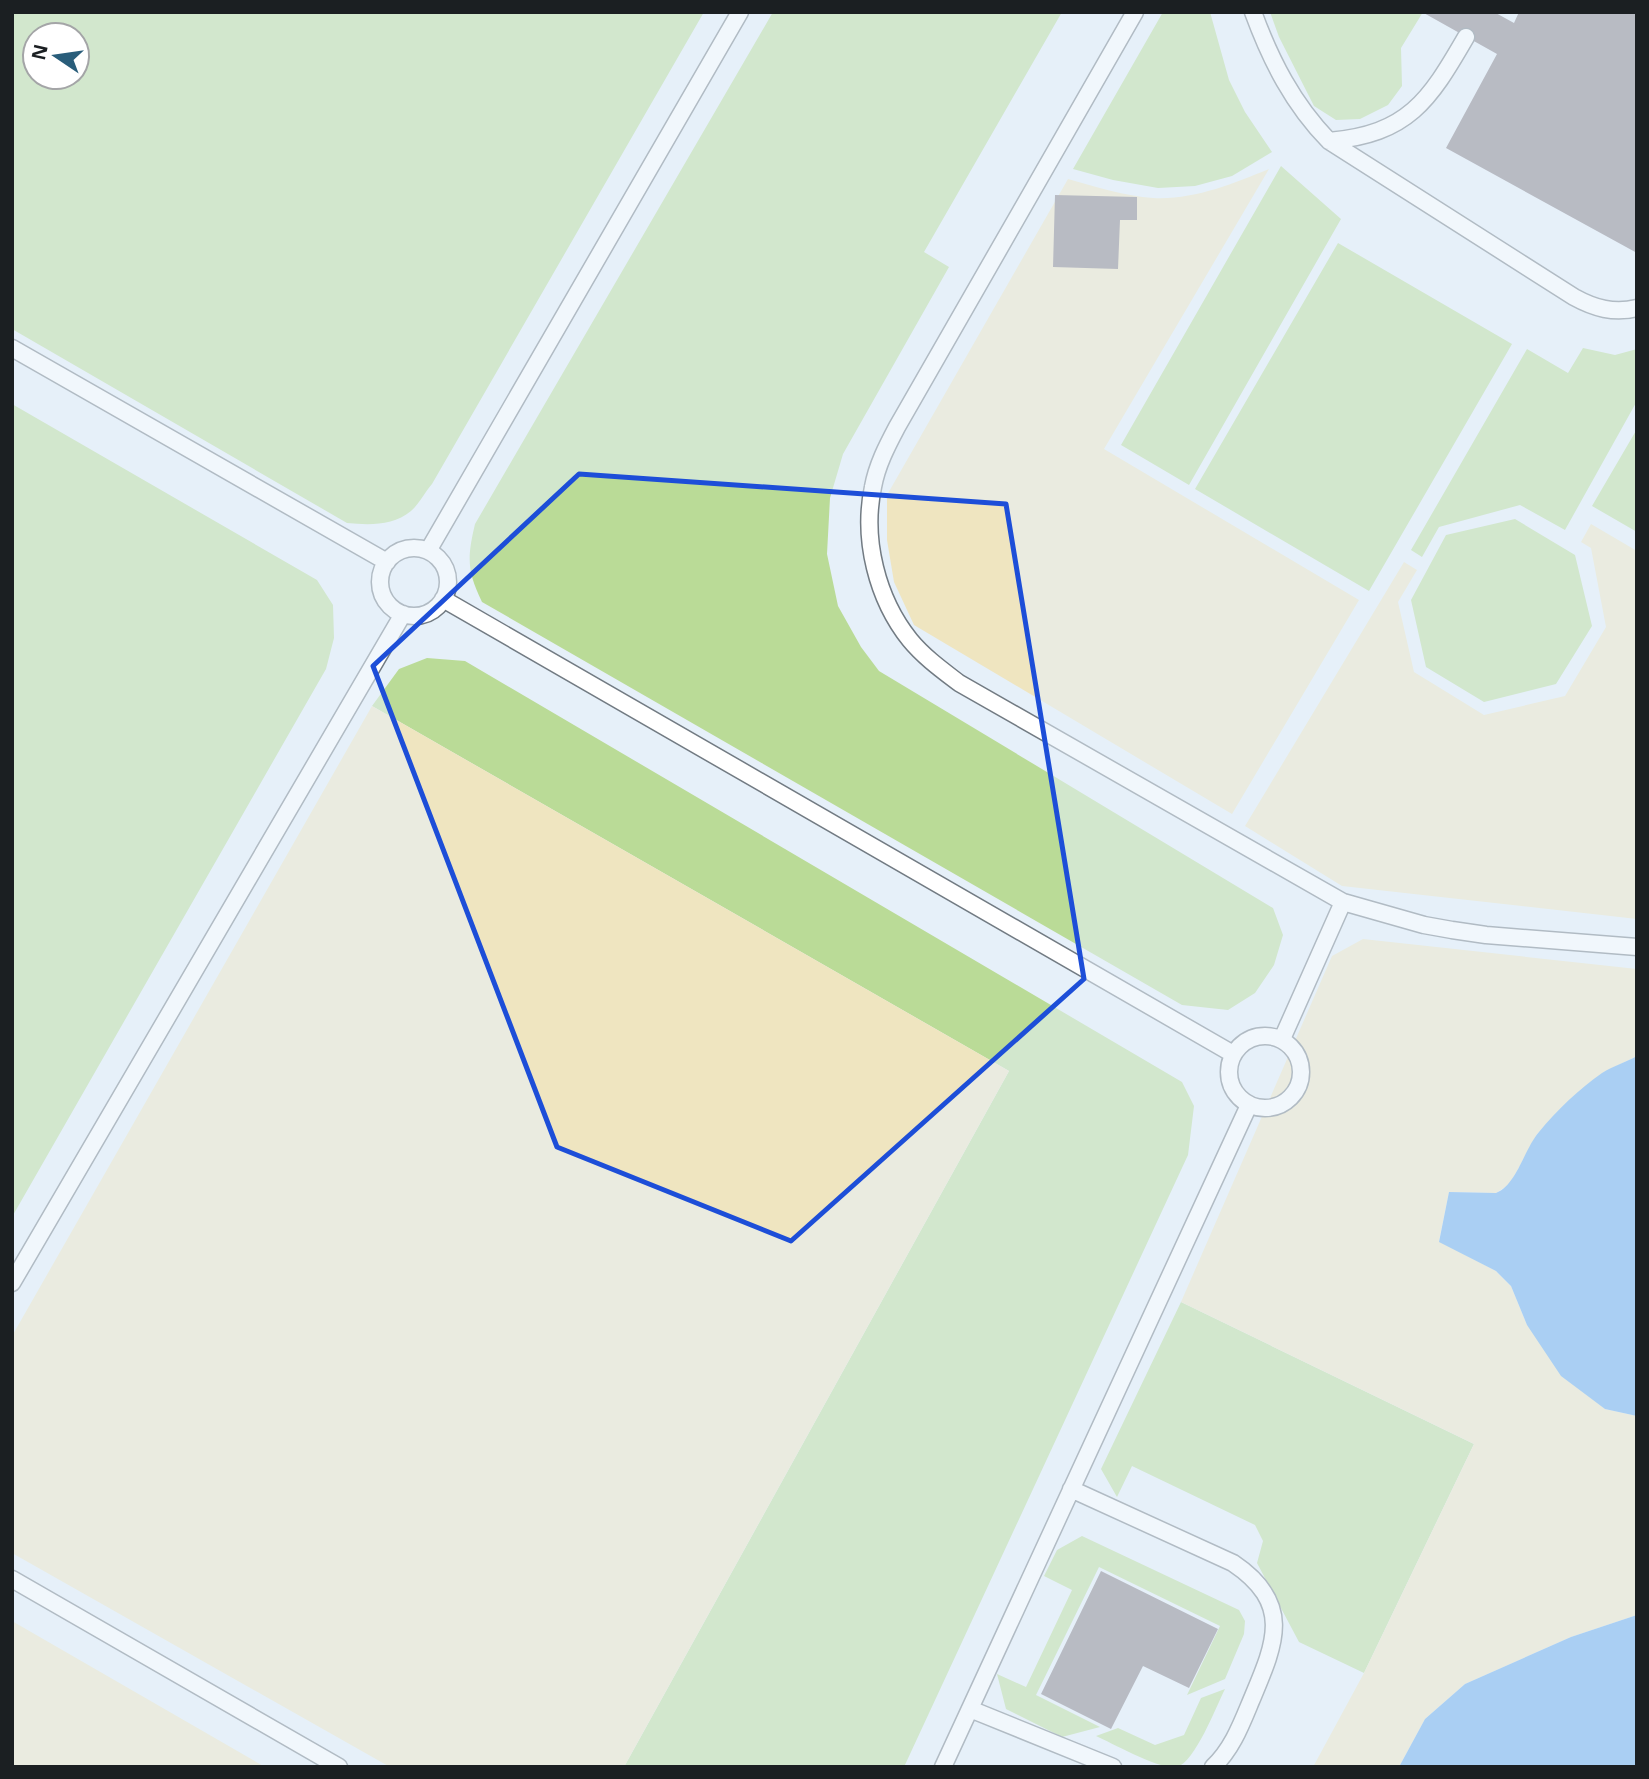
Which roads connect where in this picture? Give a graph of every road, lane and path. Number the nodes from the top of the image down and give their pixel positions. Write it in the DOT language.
graph roads {
  1 [pos="740,12"];
  2 [pos="1135,12"];
  3 [pos="1253,12"];
  4 [pos="1466,37"];
  5 [pos="1329,141"];
  6 [pos="1637,309"];
  7 [pos="12,348"];
  8 [pos="428,551"];
  9 [pos="387,562"];
  10 [pos="443,599"];
  11 [pos="403,614"];
  12 [pos="1343,902"];
  13 [pos="1637,947"];
  14 [pos="1282,1039"];
  15 [pos="1233,1054"];
  16 [pos="1249,1105"];
  17 [pos="12,1283"];
  18 [pos="1071,1489"];
  19 [pos="12,1579"];
  20 [pos="970,1709"];
  21 [pos="340,1767"];
  22 [pos="943,1767"];
  23 [pos="1113,1767"];
  24 [pos="1213,1767"];
  1 -- 8 [label="lane"];
  2 -- 12 [label="lane"];
  3 -- 5 [label="lane"];
  4 -- 5 [label="lane"];
  5 -- 6 [label="lane"];
  7 -- 9 [label="lane"];
  8 -- 9 [label="lane"];
  8 -- 10 [label="lane"];
  9 -- 11 [label="lane"];
  10 -- 11 [label="lane"];
  10 -- 15 [label="lane"];
  11 -- 17 [label="lane"];
  12 -- 13 [label="lane"];
  12 -- 14 [label="lane"];
  14 -- 15 [label="lane"];
  14 -- 16 [label="lane"];
  15 -- 16 [label="lane"];
  16 -- 18 [label="lane"];
  18 -- 20 [label="lane"];
  18 -- 24 [label="lane"];
  19 -- 21 [label="lane"];
  20 -- 22 [label="lane"];
  20 -- 23 [label="lane"];
}
